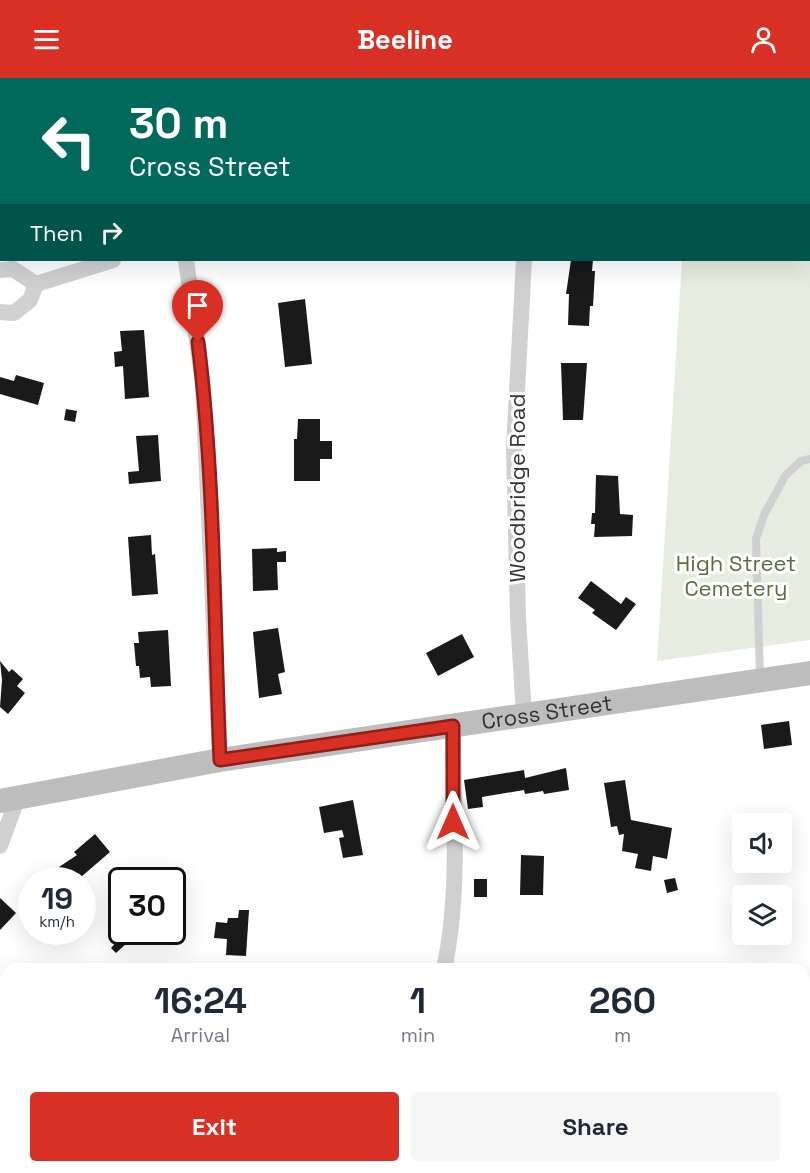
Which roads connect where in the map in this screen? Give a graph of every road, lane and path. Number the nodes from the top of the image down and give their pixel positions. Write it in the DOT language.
graph roads {
  1 [pos="110,261"];
  2 [pos="186,261"];
  3 [pos="524,261"];
  4 [pos="0,270"];
  5 [pos="36,284"];
  6 [pos="0,312"];
  7 [pos="810,459"];
  8 [pos="810,673"];
  9 [pos="760,680"];
  10 [pos="524,716"];
  11 [pos="453,726"];
  12 [pos="220,760"];
  13 [pos="9,799"];
  14 [pos="0,846"];
  15 [pos="445,963"];
  1 -- 5 [label="street"];
  2 -- 12 [label="street"];
  3 -- 10 [label="street, Woodbridge Road"];
  4 -- 5 [label="street"];
  5 -- 6 [label="street"];
  7 -- 9 [label="lane"];
  8 -- 9 [label="street, Cross Street"];
  9 -- 10 [label="street, Cross Street"];
  10 -- 11 [label="street, Cross Street"];
  11 -- 12 [label="street, Cross Street"];
  11 -- 15 [label="street"];
  12 -- 13 [label="street, Cross Street"];
  13 -- 14 [label="street"];
}
